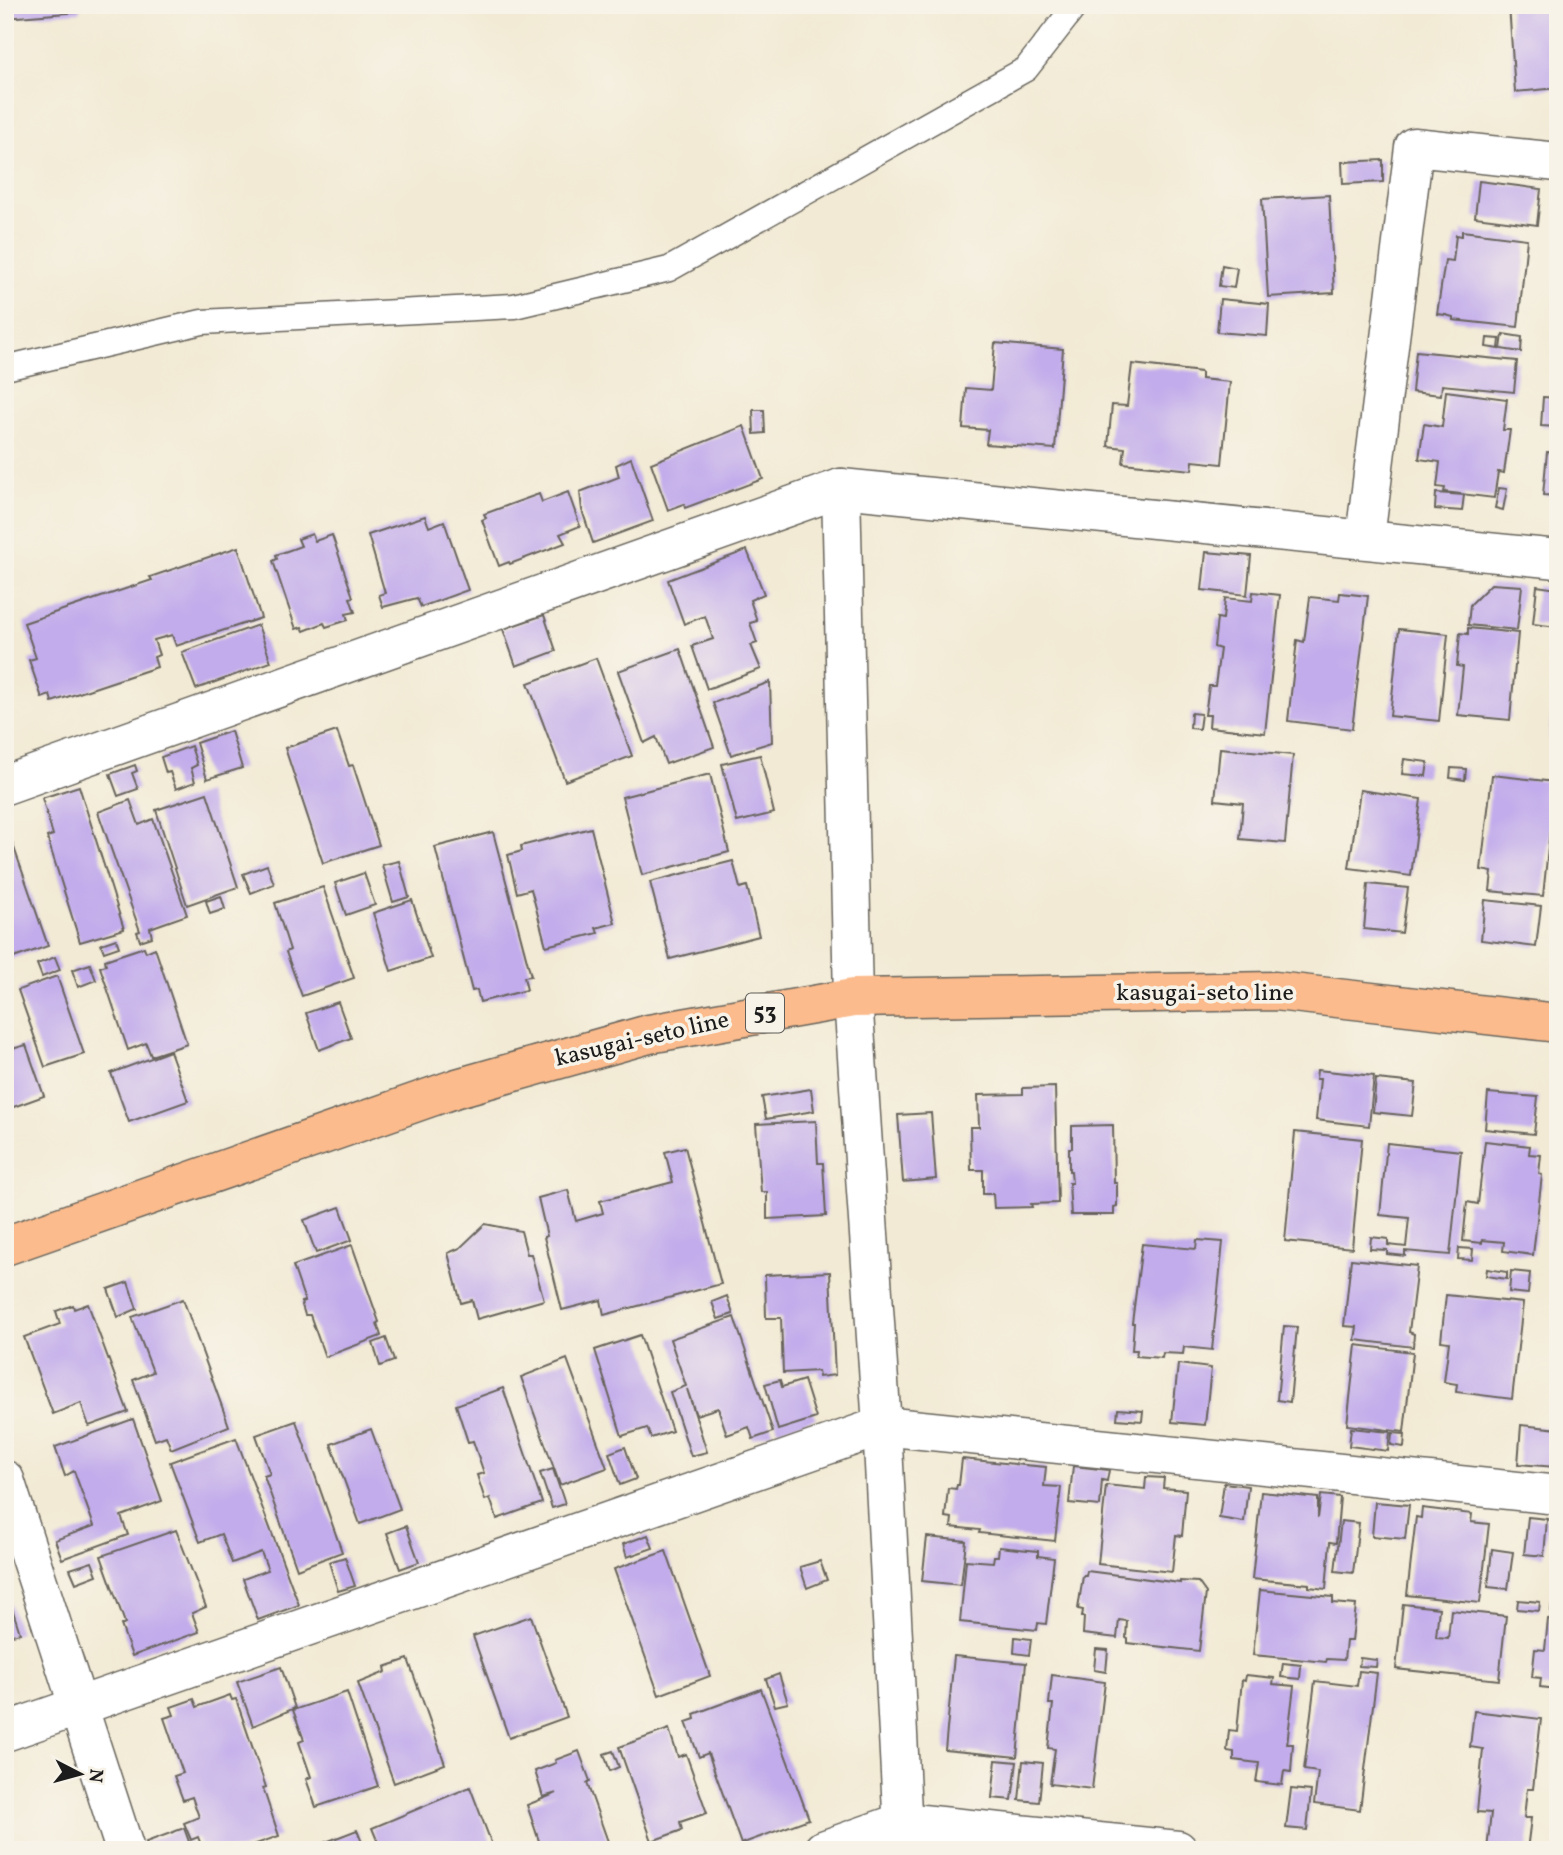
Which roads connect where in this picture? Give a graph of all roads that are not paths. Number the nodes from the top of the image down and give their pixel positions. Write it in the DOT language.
graph roads {
  1 [pos="1076,5"];
  2 [pos="1558,162"];
  3 [pos="5,368"];
  4 [pos="841,488"];
  5 [pos="1366,538"];
  6 [pos="1558,559"];
  7 [pos="5,785"];
  8 [pos="853,998"];
  9 [pos="1558,1023"];
  10 [pos="5,1246"];
  11 [pos="882,1426"];
  12 [pos="5,1480"];
  13 [pos="1558,1495"];
  14 [pos="78,1706"];
  15 [pos="5,1732"];
  16 [pos="903,1836"];
  17 [pos="125,1850"];
  18 [pos="823,1850"];
  19 [pos="1178,1850"];
  1 -- 3 [label="lane"];
  2 -- 5 [label="street"];
  4 -- 5 [label="street"];
  4 -- 7 [label="street"];
  4 -- 8 [label="street"];
  5 -- 6 [label="street"];
  8 -- 9 [label="main road, kasugai-seto line / 53"];
  8 -- 10 [label="main road, kasugai-seto line / 53"];
  8 -- 11 [label="street"];
  11 -- 13 [label="street"];
  11 -- 14 [label="street"];
  11 -- 16 [label="street"];
  12 -- 14 [label="street"];
  14 -- 15 [label="street"];
  14 -- 17 [label="street"];
  16 -- 18 [label="street"];
  16 -- 19 [label="street"];
}
